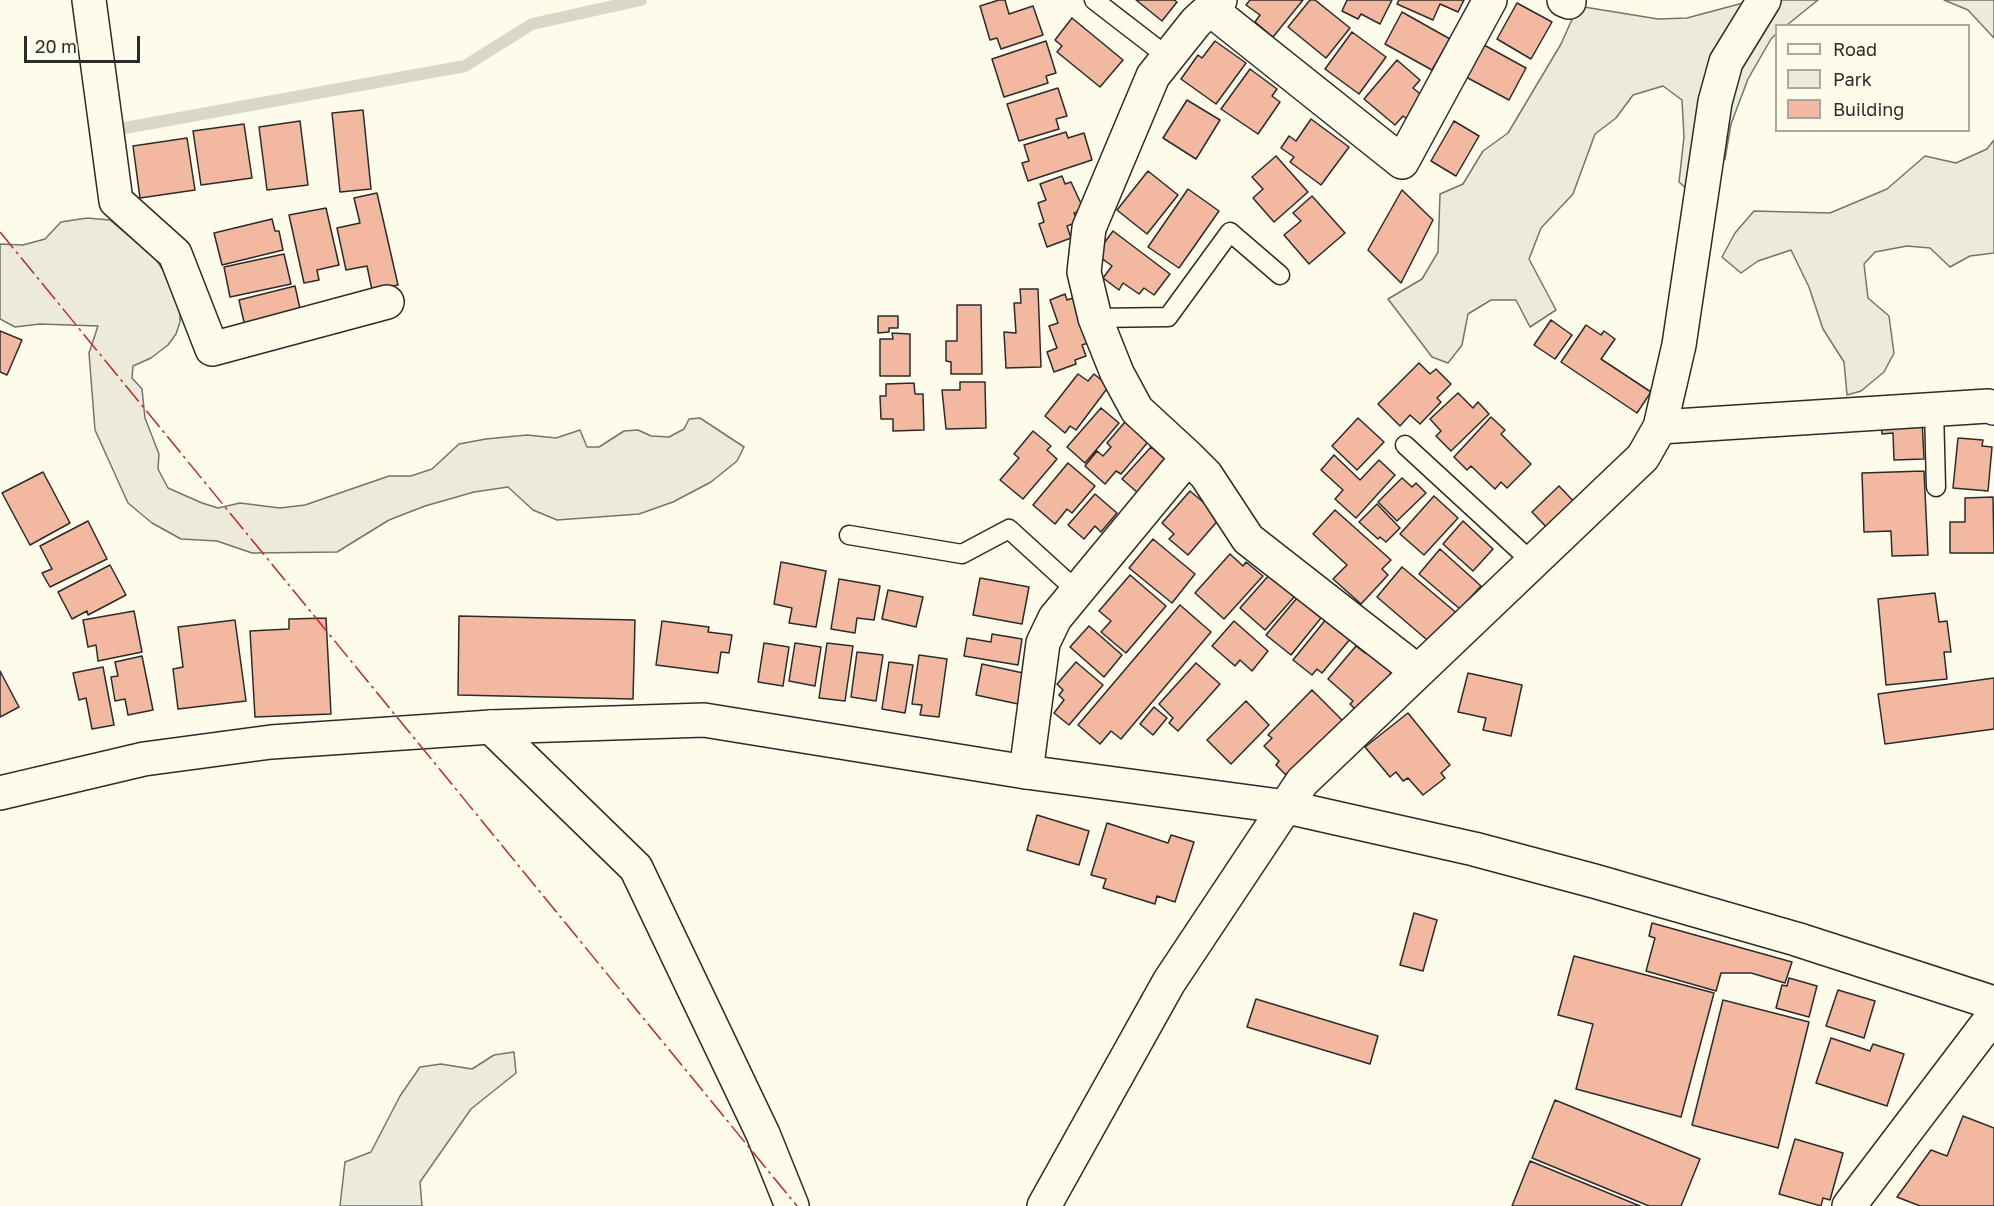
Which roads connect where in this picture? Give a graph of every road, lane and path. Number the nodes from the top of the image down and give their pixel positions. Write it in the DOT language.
graph roads {
  1 [pos="89,0"];
  2 [pos="1094,0"];
  3 [pos="1491,0"];
  4 [pos="1764,0"];
  5 [pos="1215,4"];
  6 [pos="1168,57"];
  7 [pos="1280,275"];
  8 [pos="387,302"];
  9 [pos="1095,318"];
  10 [pos="1994,408"];
  11 [pos="1934,409"];
  12 [pos="1660,427"];
  13 [pos="1405,445"];
  14 [pos="1188,458"];
  15 [pos="1936,487"];
  16 [pos="849,535"];
  17 [pos="1531,561"];
  18 [pos="1077,591"];
  19 [pos="1417,671"];
  20 [pos="491,727"];
  21 [pos="1026,772"];
  22 [pos="0,793"];
  23 [pos="1287,807"];
  24 [pos="1994,1003"];
  25 [pos="1994,1015"];
  26 [pos="792,1206"];
  27 [pos="1044,1206"];
  28 [pos="1849,1206"];
  1 -- 8 [label="street"];
  2 -- 6 [label="lane"];
  3 -- 5 [label="street"];
  4 -- 12 [label="street"];
  5 -- 6 [label="street"];
  6 -- 9 [label="street"];
  7 -- 9 [label="lane"];
  9 -- 14 [label="street"];
  10 -- 11 [label="street"];
  11 -- 12 [label="street"];
  11 -- 15 [label="lane"];
  12 -- 17 [label="street"];
  13 -- 17 [label="lane"];
  14 -- 18 [label="street"];
  14 -- 19 [label="street"];
  16 -- 18 [label="lane"];
  17 -- 19 [label="street"];
  18 -- 21 [label="street"];
  19 -- 23 [label="street"];
  20 -- 21 [label="street"];
  20 -- 22 [label="street"];
  20 -- 26 [label="street"];
  21 -- 23 [label="street"];
  23 -- 24 [label="street"];
  23 -- 27 [label="street"];
  25 -- 28 [label="street"];
}
